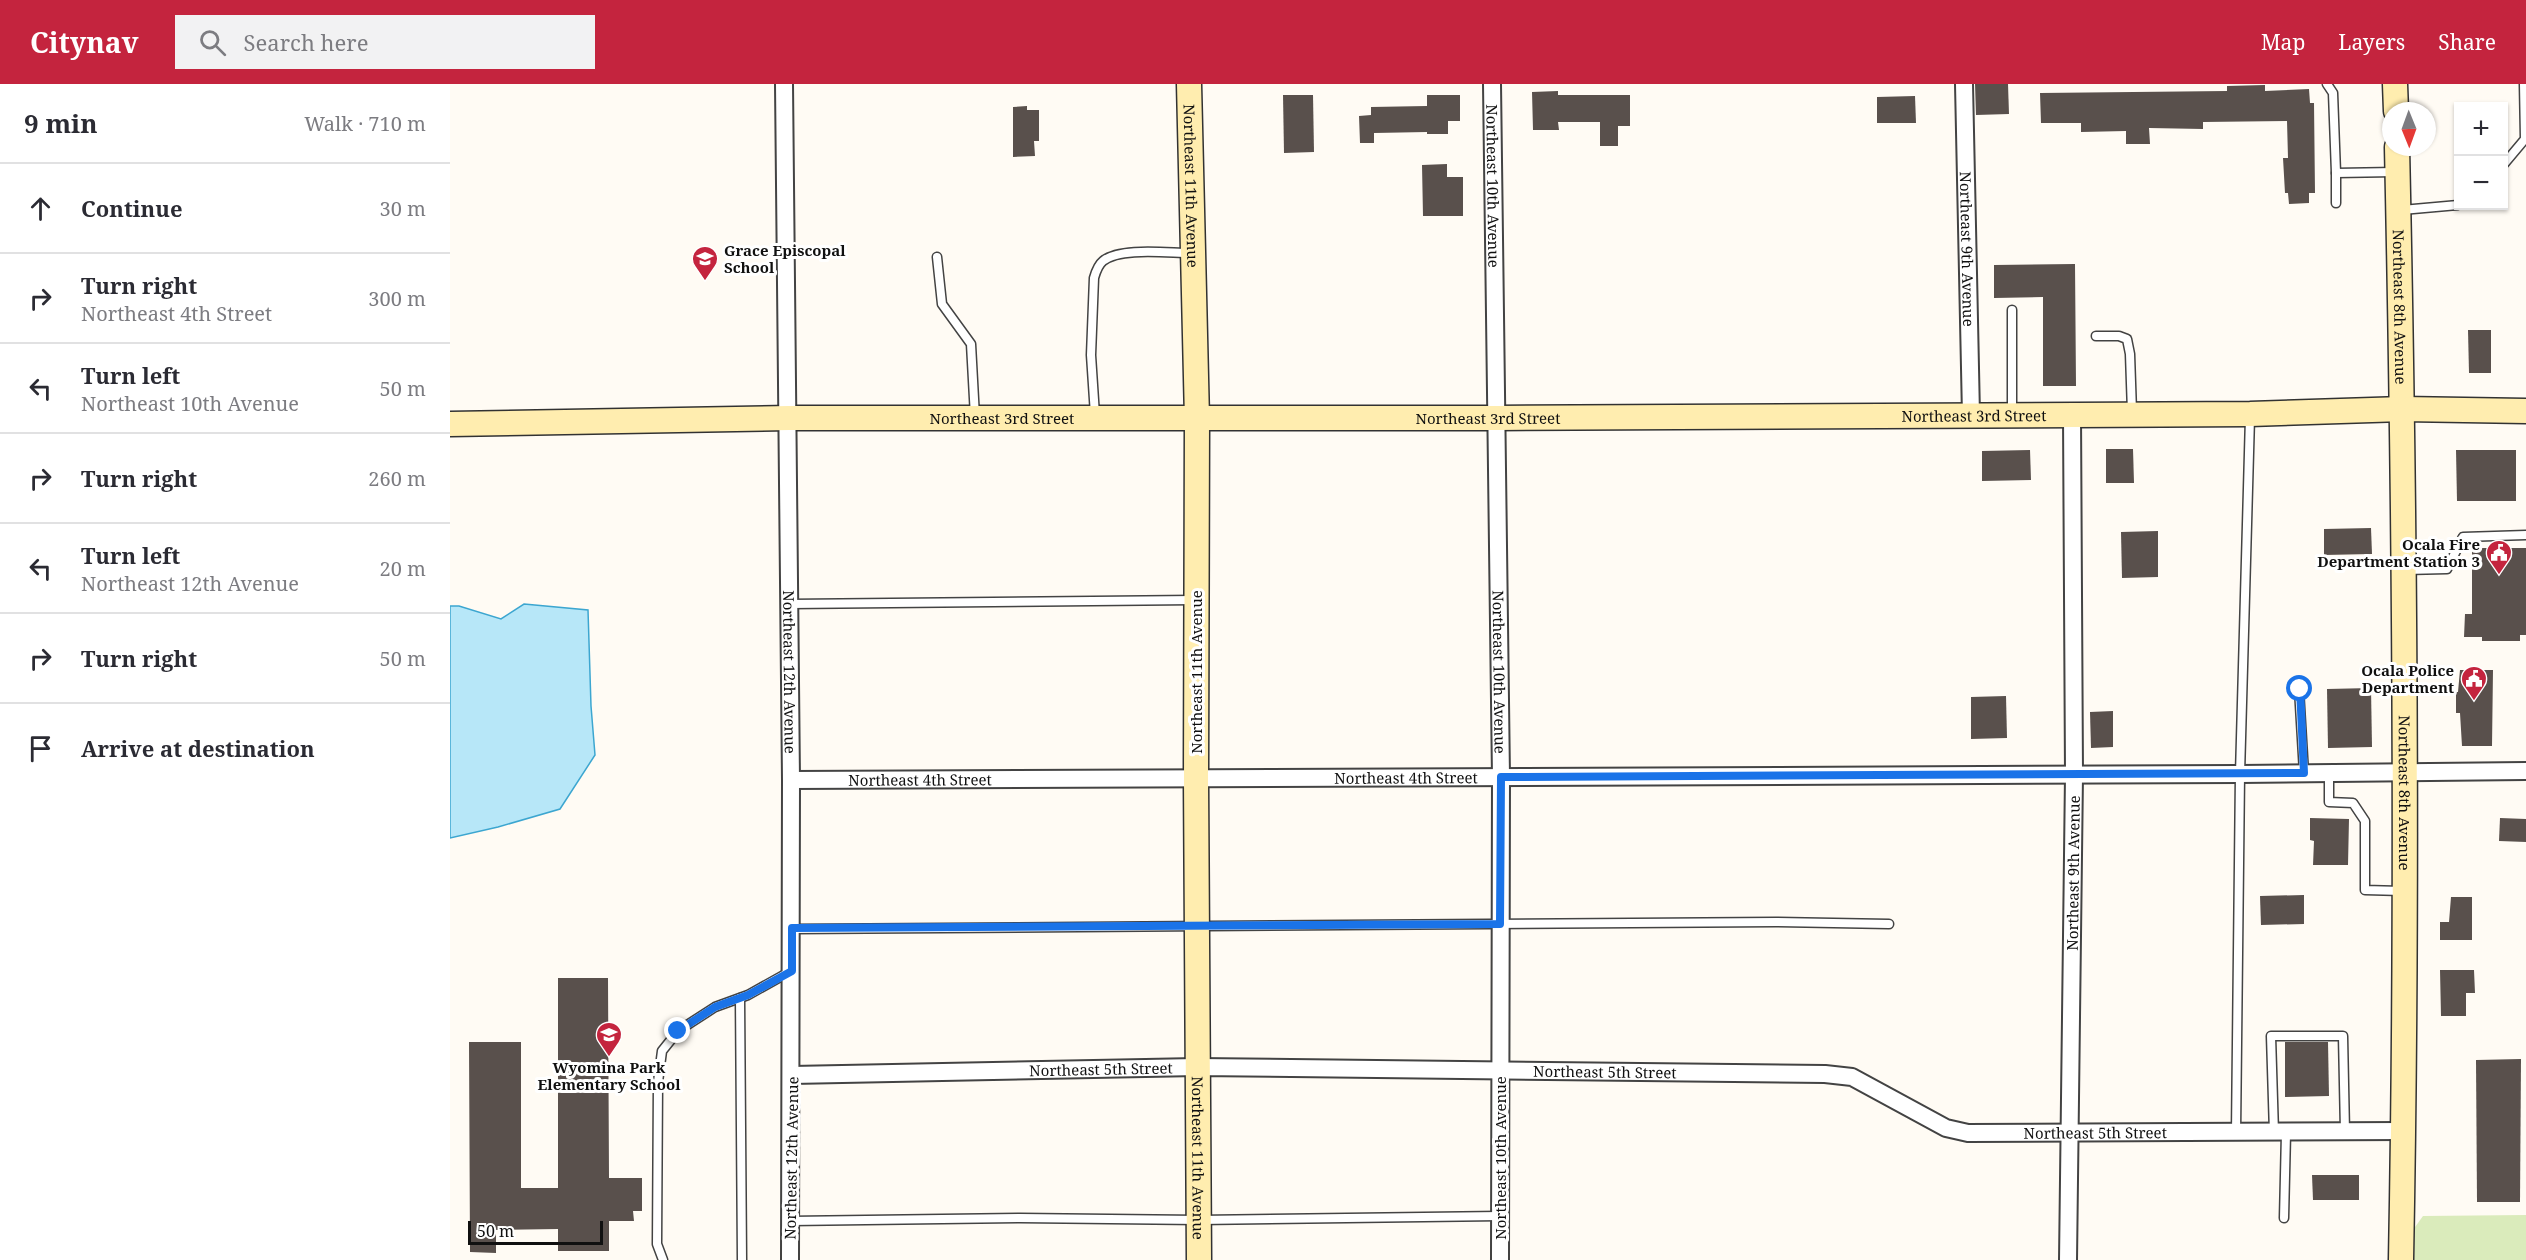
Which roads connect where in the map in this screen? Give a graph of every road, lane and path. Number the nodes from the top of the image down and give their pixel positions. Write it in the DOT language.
graph roads {
  1 [pos="784,84"];
  2 [pos="1189,84"];
  3 [pos="1492,84"];
  4 [pos="1964,84"];
  5 [pos="2327,84"];
  6 [pos="2395,84"];
  7 [pos="2524,84"];
  8 [pos="2396,102"];
  9 [pos="2397,156"];
  10 [pos="2508,159"];
  11 [pos="2397,172"];
  12 [pos="2336,173"];
  13 [pos="2336,203"];
  14 [pos="2454,205"];
  15 [pos="2398,210"];
  16 [pos="1193,252"];
  17 [pos="937,257"];
  18 [pos="2012,310"];
  19 [pos="2096,336"];
  20 [pos="2403,409"];
  21 [pos="2526,411"];
  22 [pos="2250,414"];
  23 [pos="1971,415"];
  24 [pos="2012,415"];
  25 [pos="2132,415"];
  26 [pos="2072,416"];
  27 [pos="789,418"];
  28 [pos="1497,418"];
  29 [pos="975,419"];
  30 [pos="1096,419"];
  31 [pos="1197,419"];
  32 [pos="450,424"];
  33 [pos="2526,535"];
  34 [pos="2404,570"];
  35 [pos="1197,600"];
  36 [pos="790,604"];
  37 [pos="2300,689"];
  38 [pos="2406,771"];
  39 [pos="2526,771"];
  40 [pos="2304,773"];
  41 [pos="2329,773"];
  42 [pos="2240,774"];
  43 [pos="2074,775"];
  44 [pos="1501,777"];
  45 [pos="791,780"];
  46 [pos="1196,780"];
  47 [pos="2405,891"];
  48 [pos="1500,924"];
  49 [pos="1889,924"];
  50 [pos="1196,927"];
  51 [pos="792,928"];
  52 [pos="792,971"];
  53 [pos="740,998"];
  54 [pos="1197,1067"];
  55 [pos="1500,1070"];
  56 [pos="792,1075"];
  57 [pos="2403,1131"];
  58 [pos="2069,1132"];
  59 [pos="2344,1132"];
  60 [pos="2280,1133"];
  61 [pos="2236,1134"];
  62 [pos="1500,1216"];
  63 [pos="2284,1218"];
  64 [pos="1198,1220"];
  65 [pos="790,1221"];
  66 [pos="663,1260"];
  67 [pos="742,1260"];
  68 [pos="790,1260"];
  69 [pos="1199,1260"];
  70 [pos="1500,1260"];
  71 [pos="2068,1260"];
  72 [pos="2401,1260"];
  1 -- 27 [label="street, Northeast 12th Avenue"];
  2 -- 16 [label="street, Northeast 11th Avenue"];
  3 -- 28 [label="street, Northeast 10th Avenue"];
  4 -- 23 [label="street, Northeast 9th Avenue"];
  5 -- 12 [label="lane"];
  6 -- 8 [label="street"];
  7 -- 10 [label="lane"];
  9 -- 11 [label="street, Northeast 8th Avenue"];
  11 -- 12 [label="lane"];
  11 -- 15 [label="street, Northeast 8th Avenue"];
  12 -- 13 [label="lane"];
  14 -- 15 [label="lane"];
  15 -- 20 [label="street, Northeast 8th Avenue"];
  16 -- 30 [label="lane"];
  16 -- 31 [label="street, Northeast 11th Avenue"];
  17 -- 29 [label="lane"];
  18 -- 24 [label="lane"];
  19 -- 25 [label="lane"];
  20 -- 21 [label="street, Northeast 3rd Street"];
  20 -- 22 [label="street, Northeast 3rd Street"];
  20 -- 34 [label="street, Northeast 8th Avenue"];
  22 -- 25 [label="street, Northeast 3rd Street"];
  22 -- 42 [label="lane"];
  23 -- 24 [label="street, Northeast 3rd Street"];
  23 -- 28 [label="street, Northeast 3rd Street"];
  24 -- 26 [label="street, Northeast 3rd Street"];
  25 -- 26 [label="street, Northeast 3rd Street"];
  26 -- 43 [label="street, Northeast 9th Avenue"];
  27 -- 29 [label="street, Northeast 3rd Street"];
  27 -- 32 [label="street, Northeast 3rd Street"];
  27 -- 36 [label="street, Northeast 12th Avenue"];
  28 -- 31 [label="street, Northeast 3rd Street"];
  28 -- 44 [label="street, Northeast 10th Avenue"];
  29 -- 30 [label="street, Northeast 3rd Street"];
  30 -- 31 [label="street, Northeast 3rd Street"];
  31 -- 35 [label="street, Northeast 11th Avenue"];
  33 -- 34 [label="lane"];
  34 -- 38 [label="street, Northeast 8th Avenue"];
  35 -- 36 [label="lane"];
  35 -- 46 [label="street, Northeast 11th Avenue"];
  36 -- 45 [label="street, Northeast 12th Avenue"];
  37 -- 40 [label="lane"];
  38 -- 39 [label="street, Northeast 4th Street"];
  38 -- 41 [label="street, Northeast 4th Street"];
  38 -- 47 [label="street, Northeast 8th Avenue"];
  40 -- 41 [label="street, Northeast 4th Street"];
  40 -- 42 [label="street, Northeast 4th Street"];
  41 -- 47 [label="lane"];
  42 -- 43 [label="street, Northeast 4th Street"];
  42 -- 61 [label="lane"];
  43 -- 44 [label="street, Northeast 4th Street"];
  43 -- 58 [label="street, Northeast 9th Avenue"];
  44 -- 46 [label="street, Northeast 4th Street"];
  44 -- 48 [label="street, Northeast 10th Avenue"];
  45 -- 46 [label="street, Northeast 4th Street"];
  45 -- 51 [label="street, Northeast 12th Avenue"];
  46 -- 50 [label="street, Northeast 11th Avenue"];
  47 -- 57 [label="street, Northeast 8th Avenue"];
  48 -- 49 [label="lane"];
  48 -- 50 [label="lane"];
  48 -- 55 [label="street, Northeast 10th Avenue"];
  50 -- 51 [label="lane"];
  50 -- 54 [label="street, Northeast 11th Avenue"];
  51 -- 52 [label="street, Northeast 12th Avenue"];
  52 -- 53 [label="lane"];
  52 -- 56 [label="street, Northeast 12th Avenue"];
  53 -- 66 [label="lane"];
  53 -- 67 [label="lane"];
  54 -- 55 [label="street, Northeast 5th Street"];
  54 -- 56 [label="street, Northeast 5th Street"];
  54 -- 64 [label="street, Northeast 11th Avenue"];
  55 -- 58 [label="street, Northeast 5th Street"];
  55 -- 62 [label="street, Northeast 10th Avenue"];
  56 -- 65 [label="street, Northeast 12th Avenue"];
  57 -- 59 [label="street, Northeast 5th Street"];
  57 -- 72 [label="street, Northeast 8th Avenue"];
  58 -- 61 [label="street, Northeast 5th Street"];
  58 -- 71 [label="street, Northeast 9th Avenue"];
  59 -- 60 [label="street, Northeast 5th Street"];
  59 -- 60 [label="lane"];
  60 -- 61 [label="street, Northeast 5th Street"];
  60 -- 63 [label="lane"];
  62 -- 64 [label="lane"];
  62 -- 70 [label="street, Northeast 10th Avenue"];
  64 -- 65 [label="lane"];
  64 -- 69 [label="street, Northeast 11th Avenue"];
  65 -- 68 [label="street, Northeast 12th Avenue"];
}
